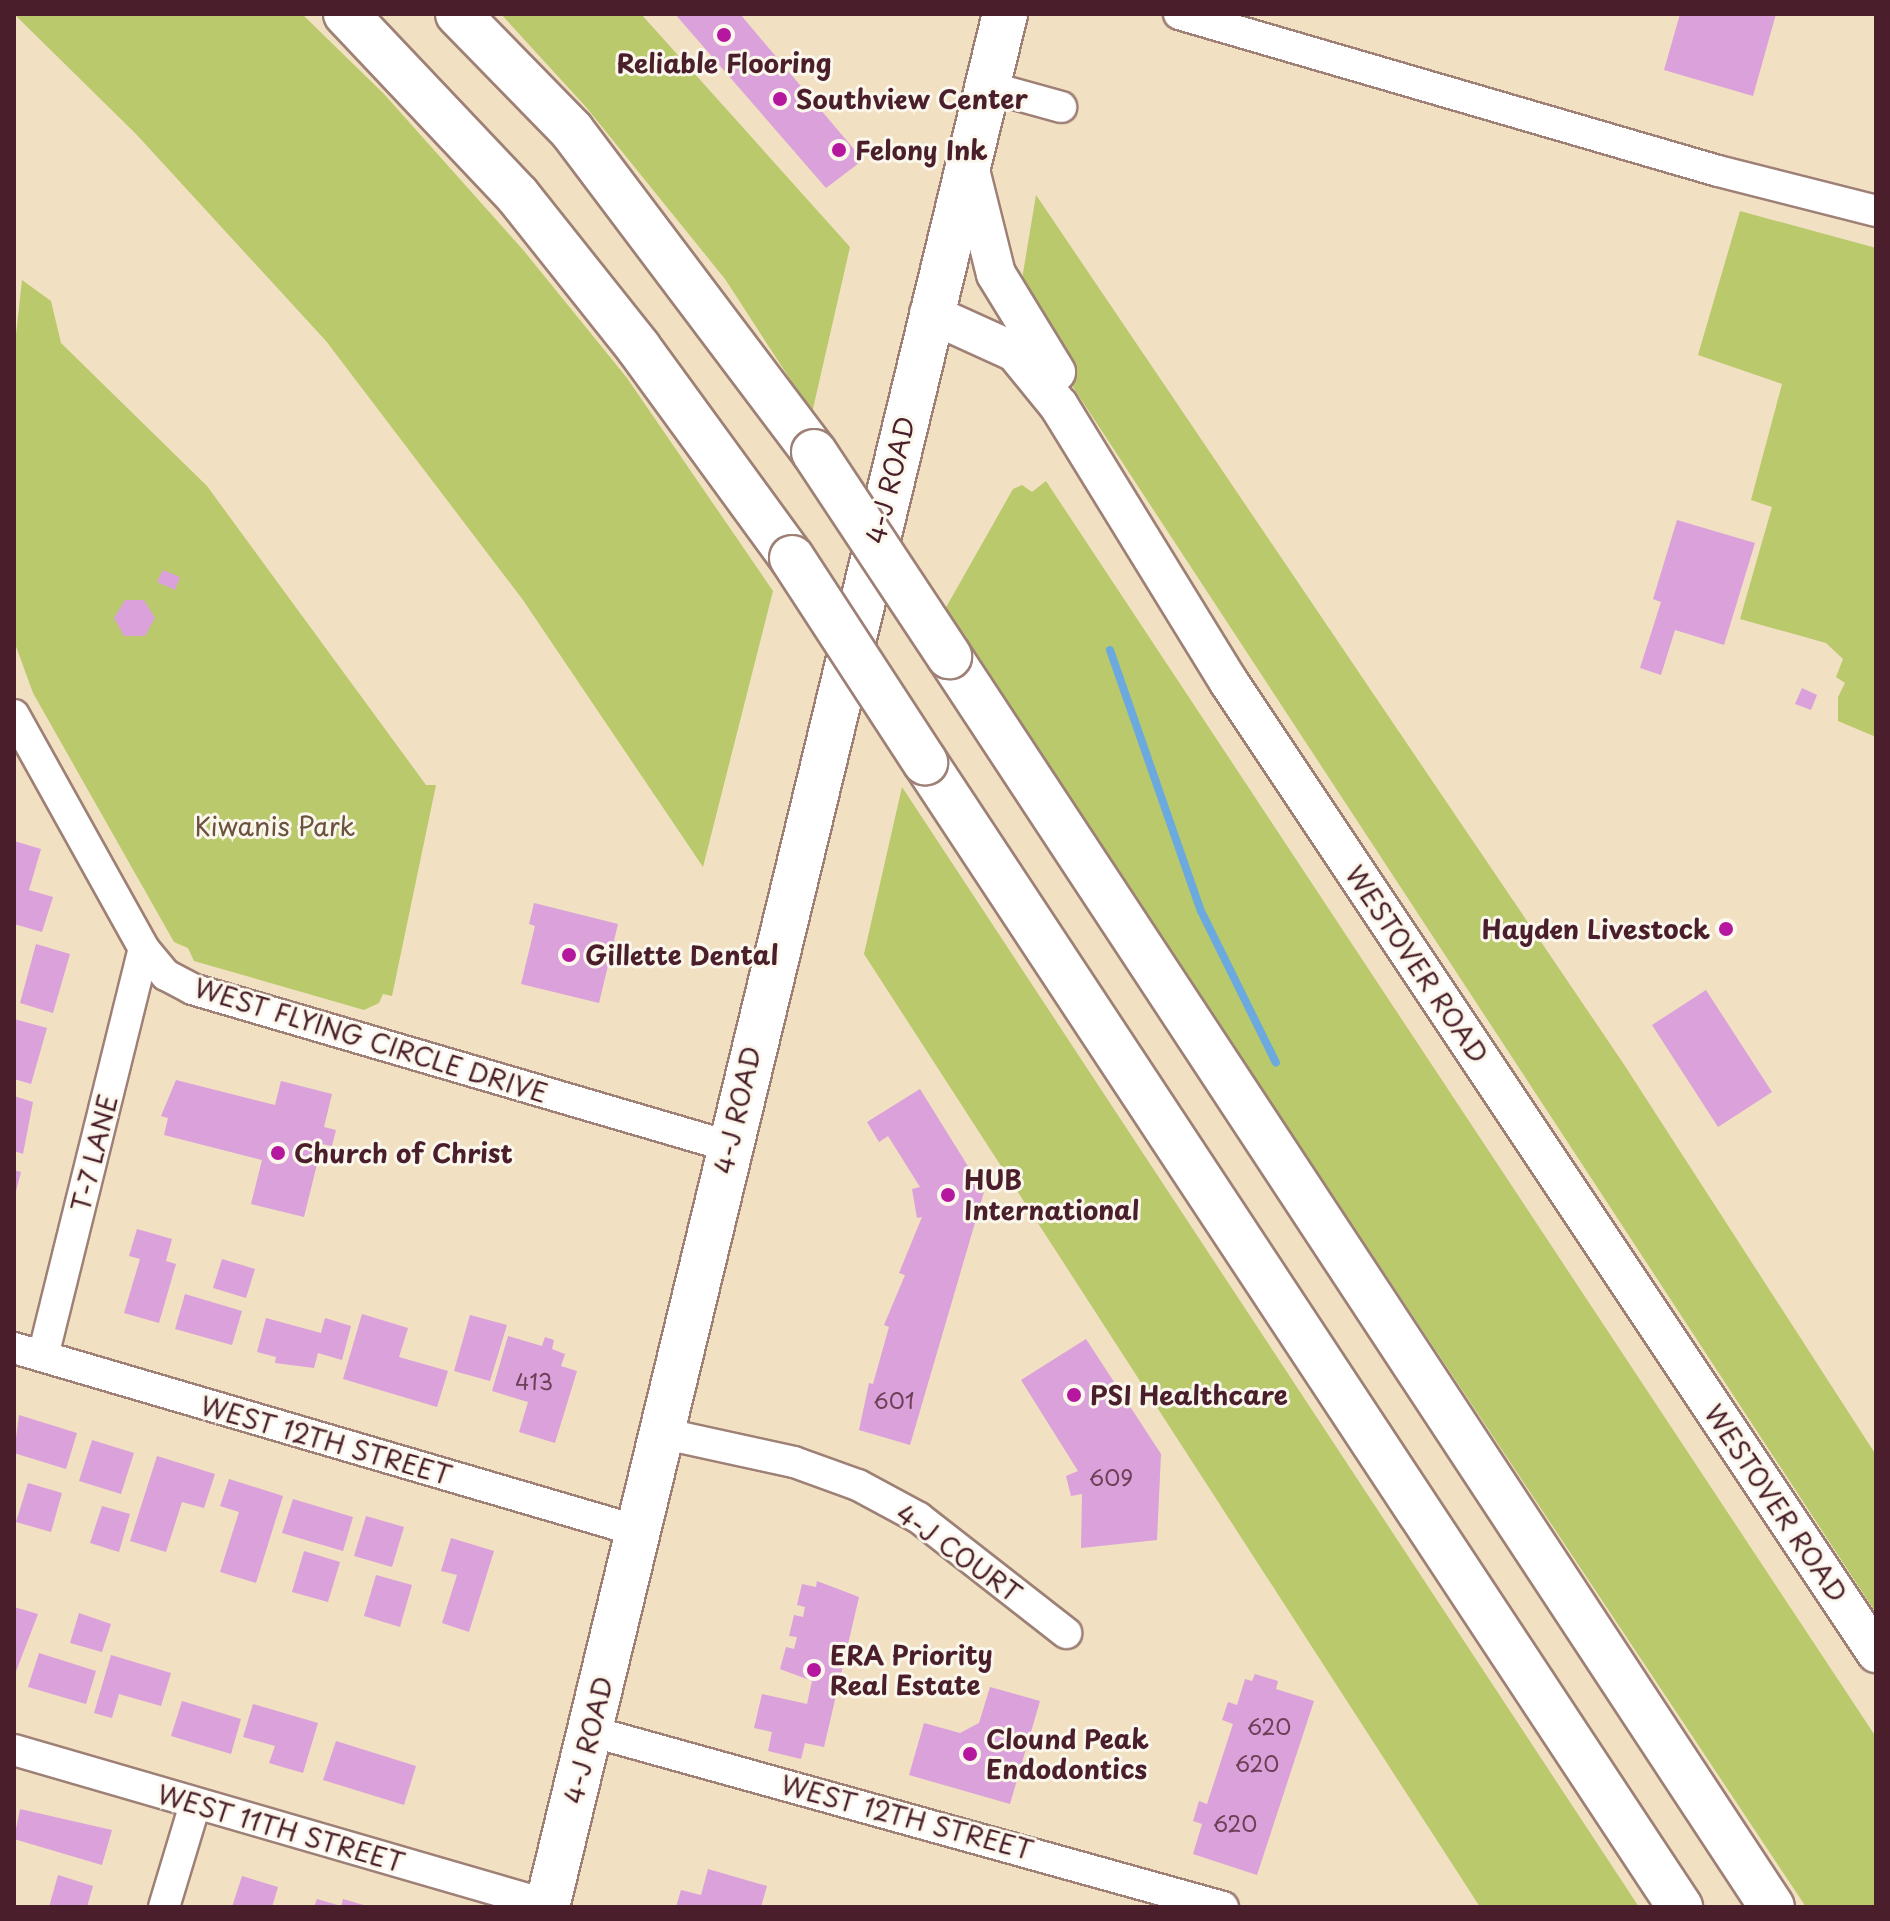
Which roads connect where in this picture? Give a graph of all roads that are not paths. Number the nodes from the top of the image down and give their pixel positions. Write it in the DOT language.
graph roads {
  1 [pos="346,14"];
  2 [pos="458,14"];
  3 [pos="1005,14"];
  4 [pos="1179,14"];
  5 [pos="989,87"];
  6 [pos="1061,107"];
  7 [pos="969,166"];
  8 [pos="1876,211"];
  9 [pos="929,313"];
  10 [pos="1059,406"];
  11 [pos="14,715"];
  12 [pos="144,949"];
  13 [pos="728,1146"];
  14 [pos="14,1348"];
  15 [pos="43,1356"];
  16 [pos="661,1433"];
  17 [pos="638,1531"];
  18 [pos="1066,1633"];
  19 [pos="1876,1653"];
  20 [pos="590,1731"];
  21 [pos="14,1750"];
  22 [pos="195,1804"];
  23 [pos="548,1906"];
  24 [pos="164,1907"];
  25 [pos="1223,1907"];
  26 [pos="1680,1907"];
  27 [pos="1772,1907"];
  1 -- 26 [label="main road, bridge"];
  2 -- 27 [label="main road, bridge"];
  3 -- 5 [label="main road, 4-J ROAD"];
  4 -- 8 [label="street"];
  5 -- 6 [label="street"];
  5 -- 7 [label="main road, 4-J ROAD"];
  7 -- 9 [label="main road, 4-J ROAD"];
  7 -- 10 [label="street"];
  9 -- 10 [label="street, WESTOVER ROAD"];
  9 -- 13 [label="main road, 4-J ROAD"];
  10 -- 19 [label="street, WESTOVER ROAD"];
  11 -- 12 [label="street, WEST FLYING CIRCLE DRIVE"];
  12 -- 13 [label="street, WEST FLYING CIRCLE DRIVE"];
  12 -- 15 [label="street, T-7 LANE"];
  13 -- 16 [label="main road, 4-J ROAD"];
  14 -- 15 [label="street, WEST 12TH STREET"];
  15 -- 17 [label="street, WEST 12TH STREET"];
  16 -- 17 [label="main road, 4-J ROAD"];
  16 -- 18 [label="street, 4-J COURT"];
  17 -- 20 [label="main road, 4-J ROAD"];
  20 -- 23 [label="main road, 4-J ROAD"];
  20 -- 25 [label="street, WEST 12TH STREET"];
  21 -- 22 [label="street, WEST 11TH STREET"];
  22 -- 23 [label="street, WEST 11TH STREET"];
  22 -- 24 [label="street"];
}
